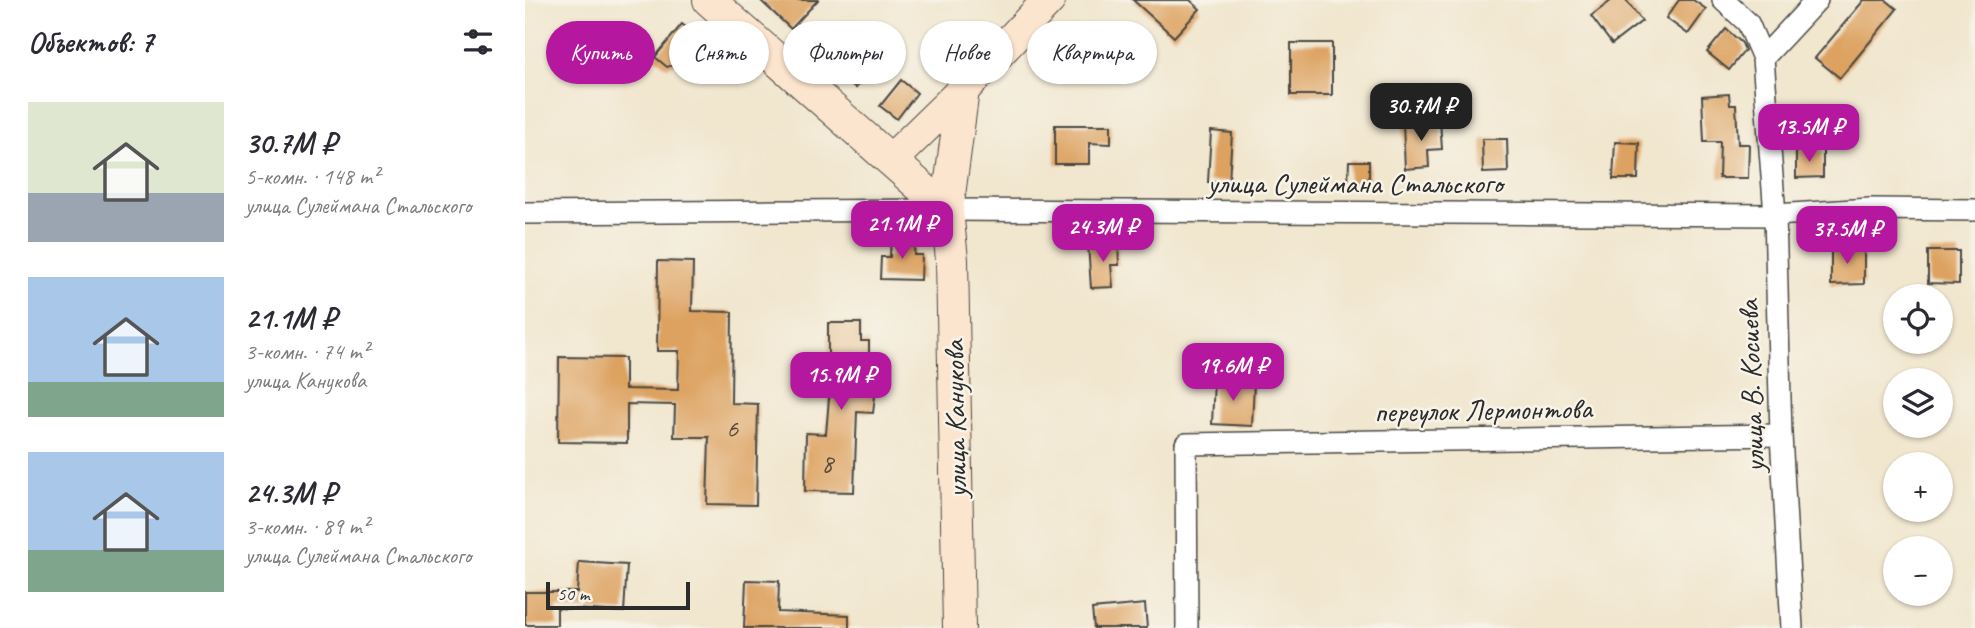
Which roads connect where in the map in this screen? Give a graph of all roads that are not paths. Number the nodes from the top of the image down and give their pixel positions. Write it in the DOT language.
graph roads {
  1 [pos="709,0"];
  2 [pos="1049,0"];
  3 [pos="1723,0"];
  4 [pos="1817,0"];
  5 [pos="1763,58"];
  6 [pos="963,90"];
  7 [pos="891,160"];
  8 [pos="947,210"];
  9 [pos="1975,210"];
  10 [pos="525,213"];
  11 [pos="1775,215"];
  12 [pos="1781,435"];
  13 [pos="959,628"];
  14 [pos="1187,628"];
  15 [pos="1792,628"];
  1 -- 7 [label="street"];
  2 -- 6 [label="street"];
  3 -- 5 [label="street, улица В. Косиева"];
  4 -- 5 [label="street"];
  5 -- 11 [label="street, улица В. Косиева"];
  6 -- 7 [label="street"];
  6 -- 8 [label="street, улица Канукова"];
  7 -- 8 [label="street"];
  8 -- 10 [label="street, улица Сулеймана Стальского"];
  8 -- 11 [label="street, улица Сулеймана Стальского"];
  8 -- 13 [label="street, улица Канукова"];
  9 -- 11 [label="street, улица Сулеймана Стальского"];
  11 -- 12 [label="street, улица В. Косиева"];
  12 -- 14 [label="street, переулок Лермонтова"];
  12 -- 15 [label="street, улица В. Косиева"];
}
